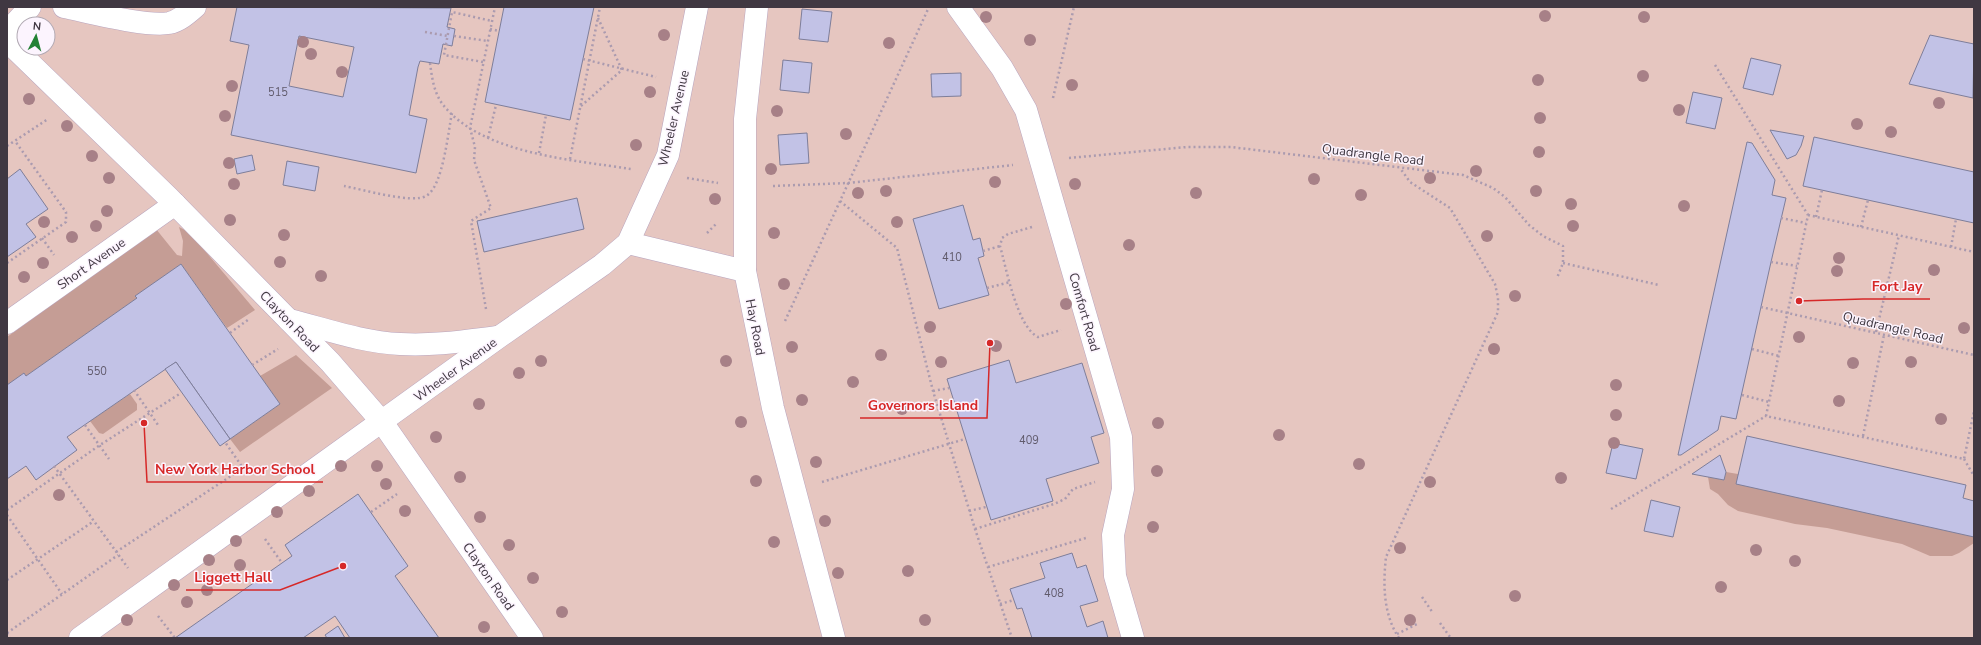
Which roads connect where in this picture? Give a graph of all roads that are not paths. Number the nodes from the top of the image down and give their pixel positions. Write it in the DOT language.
graph roads {
  1 [pos="30,7"];
  2 [pos="64,7"];
  3 [pos="195,7"];
  4 [pos="698,7"];
  5 [pos="757,7"];
  6 [pos="958,7"];
  7 [pos="7,32"];
  8 [pos="7,41"];
  9 [pos="175,204"];
  10 [pos="628,243"];
  11 [pos="745,271"];
  12 [pos="289,320"];
  13 [pos="7,323"];
  14 [pos="490,338"];
  15 [pos="382,422"];
  16 [pos="80,638"];
  17 [pos="532,638"];
  18 [pos="834,638"];
  19 [pos="1133,638"];
  1 -- 7 [label="street"];
  2 -- 3 [label="street"];
  4 -- 10 [label="street, Wheeler Avenue"];
  5 -- 11 [label="street, Hay Road"];
  6 -- 19 [label="street, Comfort Road"];
  8 -- 9 [label="street, Clayton Road"];
  9 -- 12 [label="street, Clayton Road"];
  9 -- 13 [label="street, Short Avenue"];
  10 -- 11 [label="street"];
  10 -- 14 [label="street, Wheeler Avenue"];
  11 -- 18 [label="street, Hay Road"];
  12 -- 14 [label="street"];
  12 -- 15 [label="street, Clayton Road"];
  14 -- 15 [label="street, Wheeler Avenue"];
  15 -- 16 [label="street, Wheeler Avenue"];
  15 -- 17 [label="street, Clayton Road"];
}
